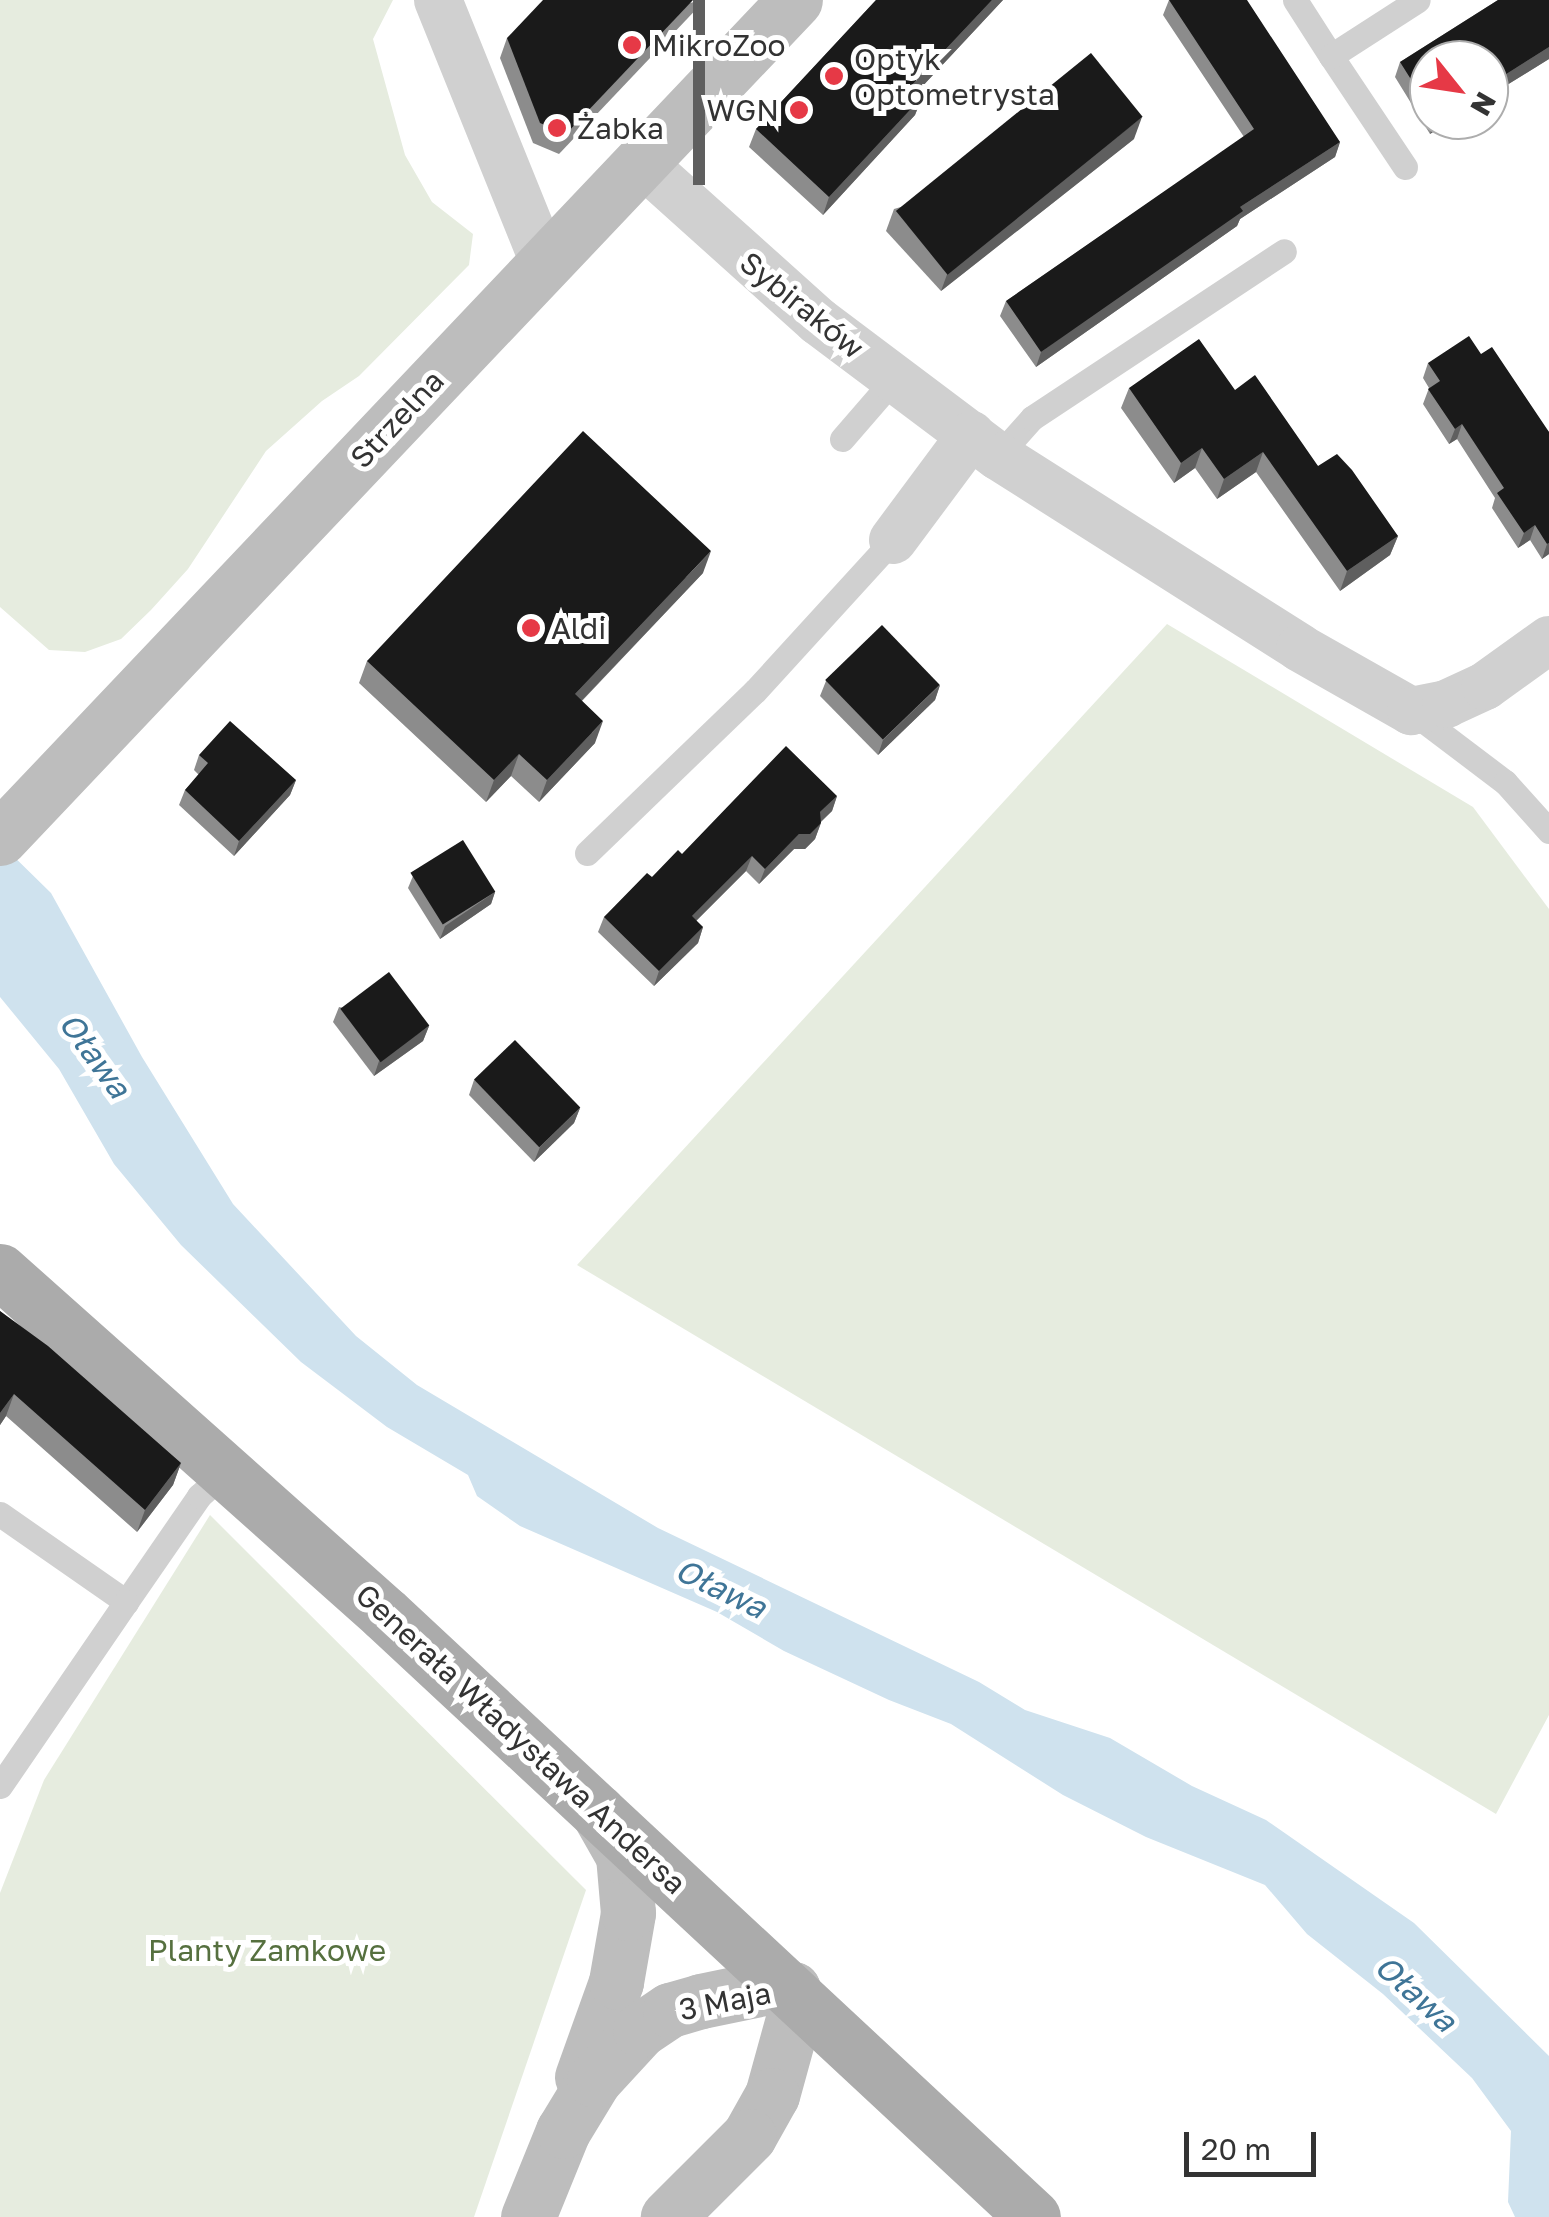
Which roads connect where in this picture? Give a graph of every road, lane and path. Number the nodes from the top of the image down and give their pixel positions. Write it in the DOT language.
graph roads {
  1 [pos="438,0"];
  2 [pos="795,0"];
  3 [pos="1295,0"];
  4 [pos="1418,0"];
  5 [pos="1330,56"];
  6 [pos="642,163"];
  7 [pos="1406,167"];
  8 [pos="1284,251"];
  9 [pos="544,263"];
  10 [pos="894,378"];
  11 [pos="842,440"];
  12 [pos="984,445"];
  13 [pos="893,540"];
  14 [pos="1549,640"];
  15 [pos="1412,711"];
  16 [pos="1549,831"];
  17 [pos="0,838"];
  18 [pos="587,853"];
  19 [pos="0,1272"];
  20 [pos="228,1470"];
  21 [pos="0,1514"];
  22 [pos="126,1602"];
  23 [pos="0,1786"];
  24 [pos="594,1806"];
  25 [pos="793,1989"];
  26 [pos="563,2131"];
  27 [pos="528,2217"];
  28 [pos="668,2217"];
  29 [pos="1033,2217"];
  1 -- 9 [label="street"];
  2 -- 6 [label="main road, Strzelna"];
  3 -- 5 [label="lane"];
  4 -- 5 [label="lane"];
  5 -- 7 [label="lane"];
  6 -- 9 [label="main road, Strzelna"];
  6 -- 10 [label="street, Sybiraków"];
  8 -- 12 [label="lane"];
  9 -- 17 [label="main road, Strzelna"];
  10 -- 11 [label="lane"];
  10 -- 12 [label="street, Sybiraków"];
  12 -- 13 [label="street"];
  12 -- 15 [label="street, Sybiraków"];
  13 -- 18 [label="lane"];
  14 -- 15 [label="street"];
  15 -- 16 [label="lane"];
  19 -- 20 [label="main road, Generała Władysława Andersa"];
  20 -- 22 [label="lane"];
  20 -- 24 [label="main road, Generała Władysława Andersa"];
  21 -- 22 [label="lane"];
  22 -- 23 [label="lane"];
  24 -- 25 [label="main road, Generała Władysława Andersa"];
  24 -- 26 [label="main road, 3 Maja"];
  25 -- 26 [label="main road, 3 Maja"];
  25 -- 28 [label="main road, 3 Maja"];
  25 -- 29 [label="main road, Generała Władysława Andersa"];
  26 -- 27 [label="main road, 3 Maja"];
}
